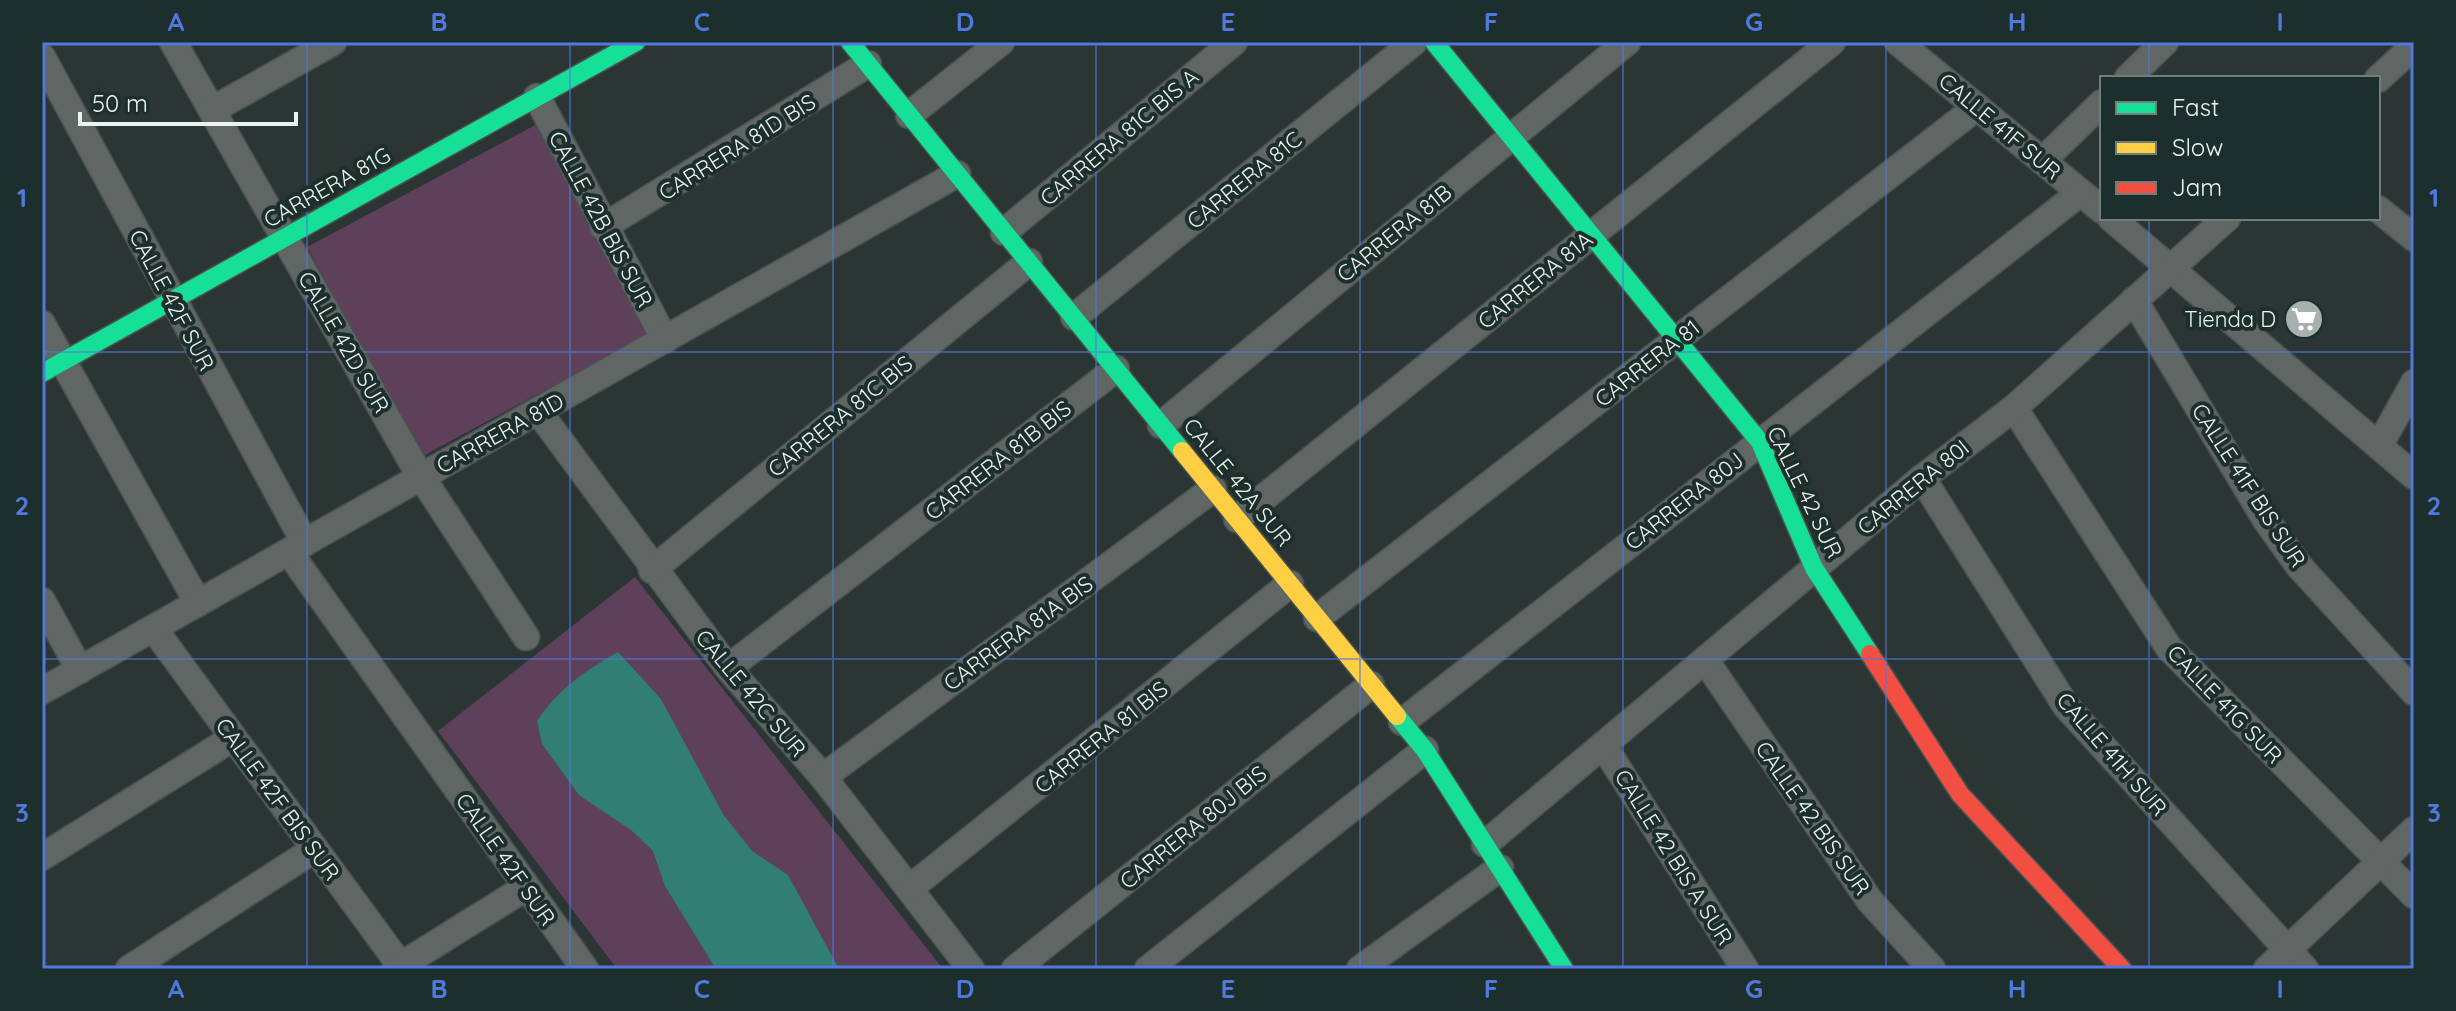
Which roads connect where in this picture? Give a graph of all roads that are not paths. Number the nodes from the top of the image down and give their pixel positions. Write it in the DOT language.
graph roads {
  1 [pos="62,42"];
  2 [pos="173,42"];
  3 [pos="333,42"];
  4 [pos="636,42"];
  5 [pos="850,42"];
  6 [pos="1001,42"];
  7 [pos="1234,42"];
  8 [pos="1414,42"];
  9 [pos="1434,42"];
  10 [pos="1627,42"];
  11 [pos="1832,42"];
  12 [pos="2165,42"];
  13 [pos="2414,46"];
  14 [pos="1914,47"];
  15 [pos="42,55"];
  16 [pos="868,64"];
  17 [pos="2130,76"];
  18 [pos="2380,77"];
  19 [pos="537,97"];
  20 [pos="2100,105"];
  21 [pos="1977,107"];
  22 [pos="212,110"];
  23 [pos="909,115"];
  24 [pos="1511,137"];
  25 [pos="2042,161"];
  26 [pos="957,174"];
  27 [pos="2080,193"];
  28 [pos="2100,208"];
  29 [pos="2380,211"];
  30 [pos="2113,220"];
  31 [pos="2225,220"];
  32 [pos="603,227"];
  33 [pos="1004,232"];
  34 [pos="1591,235"];
  35 [pos="285,238"];
  36 [pos="2414,238"];
  37 [pos="1029,262"];
  38 [pos="2172,268"];
  39 [pos="2134,300"];
  40 [pos="171,301"];
  41 [pos="1074,317"];
  42 [pos="42,324"];
  43 [pos="665,340"];
  44 [pos="1676,340"];
  45 [pos="52,367"];
  46 [pos="1116,369"];
  47 [pos="2414,383"];
  48 [pos="2014,408"];
  49 [pos="538,411"];
  50 [pos="1161,425"];
  51 [pos="1760,442"];
  52 [pos="2379,446"];
  53 [pos="2414,476"];
  54 [pos="421,477"];
  55 [pos="1922,478"];
  56 [pos="1213,489"];
  57 [pos="1237,519"];
  58 [pos="297,548"];
  59 [pos="1814,568"];
  60 [pos="652,570"];
  61 [pos="1290,584"];
  62 [pos="42,601"];
  63 [pos="198,603"];
  64 [pos="1317,618"];
  65 [pos="154,629"];
  66 [pos="526,637"];
  67 [pos="1705,660"];
  68 [pos="728,668"];
  69 [pos="80,670"];
  70 [pos="1371,685"];
  71 [pos="42,691"];
  72 [pos="2414,692"];
  73 [pos="1402,722"];
  74 [pos="233,738"];
  75 [pos="1603,745"];
  76 [pos="1425,750"];
  77 [pos="823,777"];
  78 [pos="2414,830"];
  79 [pos="1485,844"];
  80 [pos="315,849"];
  81 [pos="42,857"];
  82 [pos="2379,863"];
  83 [pos="1500,868"];
  84 [pos="525,888"];
  85 [pos="910,888"];
  86 [pos="2414,895"];
  87 [pos="2296,959"];
  88 [pos="399,968"];
  89 [pos="129,969"];
  90 [pos="585,969"];
  91 [pos="971,969"];
  92 [pos="1015,969"];
  93 [pos="1148,969"];
  94 [pos="1360,969"];
  95 [pos="1564,969"];
  96 [pos="1745,969"];
  97 [pos="1932,969"];
  98 [pos="2122,969"];
  99 [pos="2267,969"];
  1 -- 15 [label="street"];
  2 -- 22 [label="street, CALLE 42D SUR"];
  3 -- 22 [label="street"];
  4 -- 19 [label="street, CARRERA 81G"];
  5 -- 16 [label="street, CALLE 42A SUR"];
  6 -- 23 [label="street"];
  7 -- 33 [label="street, CARRERA 81C BIS A"];
  8 -- 41 [label="street, CARRERA 81C"];
  9 -- 24 [label="street, CALLE 42 SUR"];
  10 -- 24 [label="street, CARRERA 81B"];
  11 -- 34 [label="street, CARRERA 81A"];
  12 -- 17 [label="street"];
  13 -- 18 [label="street"];
  14 -- 21 [label="street, CALLE 41F SUR"];
  15 -- 40 [label="street, CALLE 42F SUR"];
  16 -- 23 [label="street, CALLE 42A SUR"];
  16 -- 32 [label="street, CARRERA 81D BIS"];
  19 -- 32 [label="street, CALLE 42B BIS SUR"];
  19 -- 35 [label="street, CARRERA 81G"];
  20 -- 25 [label="street"];
  21 -- 25 [label="street, CALLE 41F SUR"];
  21 -- 44 [label="street, CARRERA 81"];
  22 -- 35 [label="street, CALLE 42D SUR"];
  23 -- 26 [label="street, CALLE 42A SUR"];
  24 -- 34 [label="street, CALLE 42 SUR"];
  24 -- 50 [label="street, CARRERA 81B"];
  25 -- 27 [label="street, CALLE 41F SUR"];
  26 -- 33 [label="street, CALLE 42A SUR"];
  26 -- 43 [label="street, CARRERA 81D"];
  27 -- 28 [label="street, CALLE 41F SUR"];
  27 -- 51 [label="street, CARRERA 80J"];
  29 -- 36 [label="street"];
  30 -- 38 [label="street"];
  31 -- 38 [label="street, CARRERA 80I"];
  32 -- 43 [label="street, CALLE 42B BIS SUR"];
  33 -- 37 [label="street, CALLE 42A SUR"];
  34 -- 44 [label="street, CALLE 42 SUR"];
  34 -- 57 [label="street, CARRERA 81A"];
  35 -- 40 [label="street, CARRERA 81G"];
  35 -- 54 [label="street, CALLE 42D SUR"];
  37 -- 41 [label="street, CALLE 42A SUR"];
  37 -- 60 [label="street, CARRERA 81C BIS"];
  38 -- 39 [label="street, CARRERA 80I"];
  38 -- 52 [label="street"];
  39 -- 48 [label="street, CARRERA 80I"];
  39 -- 72 [label="street, CALLE 41F BIS SUR"];
  40 -- 45 [label="street, CARRERA 81G"];
  40 -- 58 [label="street, CALLE 42F SUR"];
  41 -- 46 [label="street, CALLE 42A SUR"];
  42 -- 45 [label="street"];
  43 -- 49 [label="street, CARRERA 81D"];
  44 -- 51 [label="street, CALLE 42 SUR"];
  44 -- 64 [label="street, CARRERA 81"];
  45 -- 63 [label="street"];
  46 -- 50 [label="street, CALLE 42A SUR"];
  46 -- 68 [label="street, CARRERA 81B BIS"];
  47 -- 52 [label="street"];
  48 -- 55 [label="street, CARRERA 80I"];
  48 -- 82 [label="street, CALLE 41G SUR"];
  49 -- 54 [label="street, CARRERA 81D"];
  49 -- 60 [label="street, CALLE 42C SUR"];
  50 -- 56 [label="street, CALLE 42A SUR"];
  51 -- 59 [label="street, CALLE 42 SUR"];
  51 -- 73 [label="street, CARRERA 80J"];
  52 -- 53 [label="street"];
  54 -- 58 [label="street, CARRERA 81D"];
  54 -- 66 [label="street, CALLE 42D SUR"];
  55 -- 59 [label="street, CARRERA 80I"];
  55 -- 87 [label="street, CALLE 41H SUR"];
  56 -- 57 [label="street, CALLE 42A SUR"];
  56 -- 77 [label="street, CARRERA 81A BIS"];
  57 -- 61 [label="street, CALLE 42A SUR"];
  58 -- 63 [label="street, CARRERA 81D"];
  58 -- 84 [label="street, CALLE 42F SUR"];
  59 -- 67 [label="street, CARRERA 80I"];
  59 -- 98 [label="street, CALLE 42 SUR"];
  60 -- 68 [label="street, CALLE 42C SUR"];
  61 -- 64 [label="street, CALLE 42A SUR"];
  61 -- 85 [label="street, CARRERA 81 BIS"];
  62 -- 69 [label="street"];
  63 -- 65 [label="street, CARRERA 81D"];
  64 -- 70 [label="street, CALLE 42A SUR"];
  65 -- 69 [label="street, CARRERA 81D"];
  65 -- 74 [label="street, CALLE 42F BIS SUR"];
  67 -- 75 [label="street, CARRERA 80I"];
  67 -- 97 [label="street, CALLE 42 BIS SUR"];
  68 -- 77 [label="street, CALLE 42C SUR"];
  69 -- 71 [label="street, CARRERA 81D"];
  70 -- 73 [label="street, CALLE 42A SUR"];
  70 -- 92 [label="street, CARRERA 80J BIS"];
  73 -- 76 [label="street, CALLE 42A SUR"];
  74 -- 80 [label="street, CALLE 42F BIS SUR"];
  74 -- 81 [label="street"];
  75 -- 79 [label="street, CARRERA 80I"];
  75 -- 96 [label="street, CALLE 42 BIS A SUR"];
  76 -- 79 [label="street, CALLE 42A SUR"];
  76 -- 93 [label="street"];
  77 -- 85 [label="street, CALLE 42C SUR"];
  78 -- 82 [label="street"];
  79 -- 83 [label="street, CALLE 42A SUR"];
  80 -- 88 [label="street, CALLE 42F BIS SUR"];
  80 -- 89 [label="street"];
  82 -- 86 [label="street, CALLE 41G SUR"];
  82 -- 87 [label="street"];
  83 -- 94 [label="street"];
  83 -- 95 [label="street, CALLE 42A SUR"];
  84 -- 88 [label="street"];
  84 -- 90 [label="street, CALLE 42F SUR"];
  85 -- 91 [label="street, CALLE 42C SUR"];
  87 -- 99 [label="street"];
}
